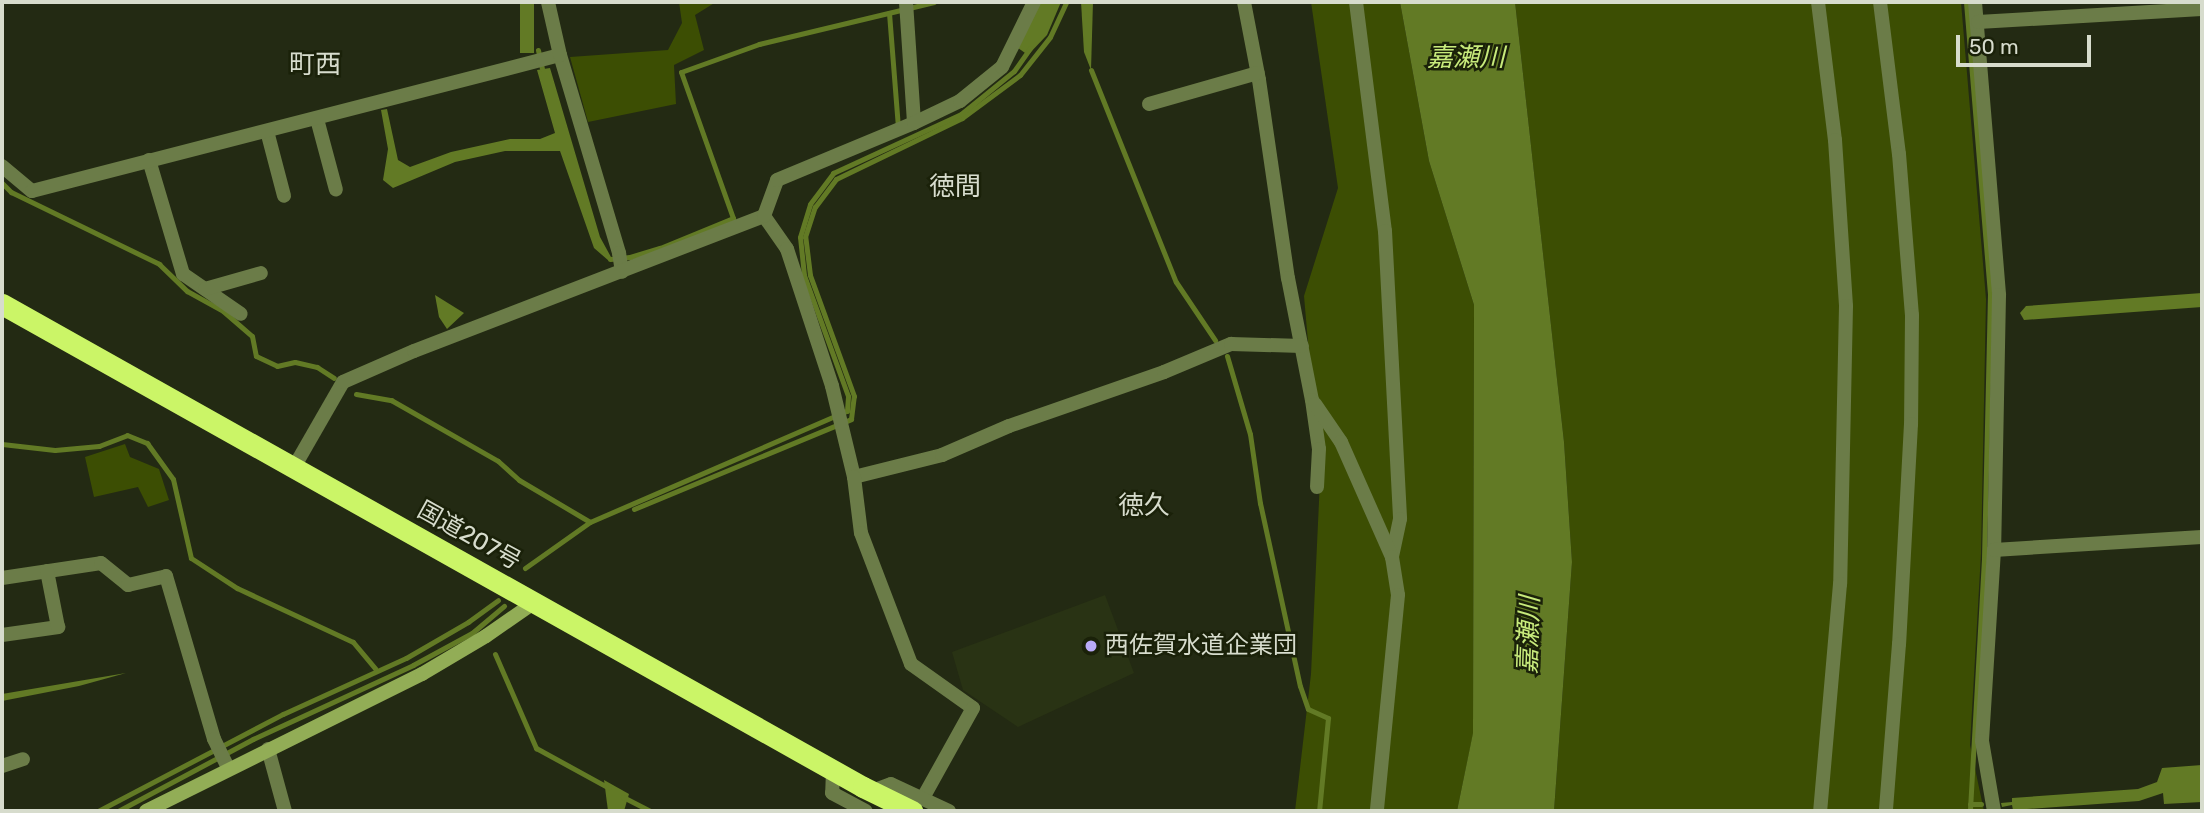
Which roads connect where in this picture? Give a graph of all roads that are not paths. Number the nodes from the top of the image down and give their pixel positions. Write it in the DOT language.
graph roads {
  1 [pos="548,2"];
  2 [pos="1034,2"];
  3 [pos="1244,2"];
  4 [pos="1356,2"];
  5 [pos="1818,2"];
  6 [pos="1880,2"];
  7 [pos="1975,2"];
  8 [pos="906,9"];
  9 [pos="2202,9"];
  10 [pos="1978,22"];
  11 [pos="554,57"];
  12 [pos="1258,73"];
  13 [pos="1149,104"];
  14 [pos="317,119"];
  15 [pos="909,125"];
  16 [pos="267,131"];
  17 [pos="149,160"];
  18 [pos="2,166"];
  19 [pos="336,190"];
  20 [pos="284,196"];
  21 [pos="764,216"];
  22 [pos="622,272"];
  23 [pos="261,273"];
  24 [pos="205,289"];
  25 [pos="2,304"];
  26 [pos="241,314"];
  27 [pos="1302,346"];
  28 [pos="1312,400"];
  29 [pos="293,469"];
  30 [pos="854,477"];
  31 [pos="1317,486"];
  32 [pos="2202,537"];
  33 [pos="1994,550"];
  34 [pos="1392,557"];
  35 [pos="47,571"];
  36 [pos="2,578"];
  37 [pos="535,602"];
  38 [pos="2,635"];
  39 [pos="268,749"];
  40 [pos="23,759"];
  41 [pos="2,766"];
  42 [pos="228,768"];
  43 [pos="869,801"];
  44 [pos="918,805"];
  45 [pos="146,811"];
  46 [pos="285,811"];
  47 [pos="949,811"];
  48 [pos="1377,811"];
  49 [pos="1820,811"];
  50 [pos="1886,811"];
  51 [pos="1993,811"];
  1 -- 11 [label="street"];
  2 -- 15 [label="street"];
  3 -- 12 [label="street"];
  4 -- 34 [label="street"];
  5 -- 49 [label="street"];
  6 -- 50 [label="street"];
  7 -- 10 [label="street"];
  8 -- 15 [label="street"];
  9 -- 10 [label="street"];
  10 -- 33 [label="street"];
  11 -- 14 [label="street"];
  11 -- 22 [label="street"];
  12 -- 13 [label="street"];
  12 -- 27 [label="street"];
  14 -- 16 [label="street"];
  14 -- 19 [label="street"];
  15 -- 21 [label="street"];
  16 -- 17 [label="street"];
  16 -- 20 [label="street"];
  17 -- 18 [label="street"];
  17 -- 24 [label="street"];
  21 -- 22 [label="street"];
  21 -- 30 [label="street"];
  22 -- 29 [label="street"];
  23 -- 24 [label="street"];
  24 -- 26 [label="street"];
  25 -- 29 [label="highway, 国道207号"];
  27 -- 28 [label="street"];
  27 -- 30 [label="street"];
  28 -- 31 [label="street"];
  28 -- 34 [label="street"];
  29 -- 37 [label="highway, 国道207号"];
  30 -- 44 [label="street"];
  32 -- 33 [label="street"];
  33 -- 51 [label="street"];
  34 -- 48 [label="street"];
  35 -- 36 [label="street"];
  35 -- 38 [label="street"];
  35 -- 42 [label="street"];
  37 -- 39 [label="street"];
  37 -- 43 [label="highway, 国道207号"];
  39 -- 42 [label="street"];
  39 -- 46 [label="street"];
  40 -- 41 [label="street"];
  42 -- 45 [label="street"];
  43 -- 44 [label="highway, 国道207号"];
  44 -- 47 [label="street"];
}
